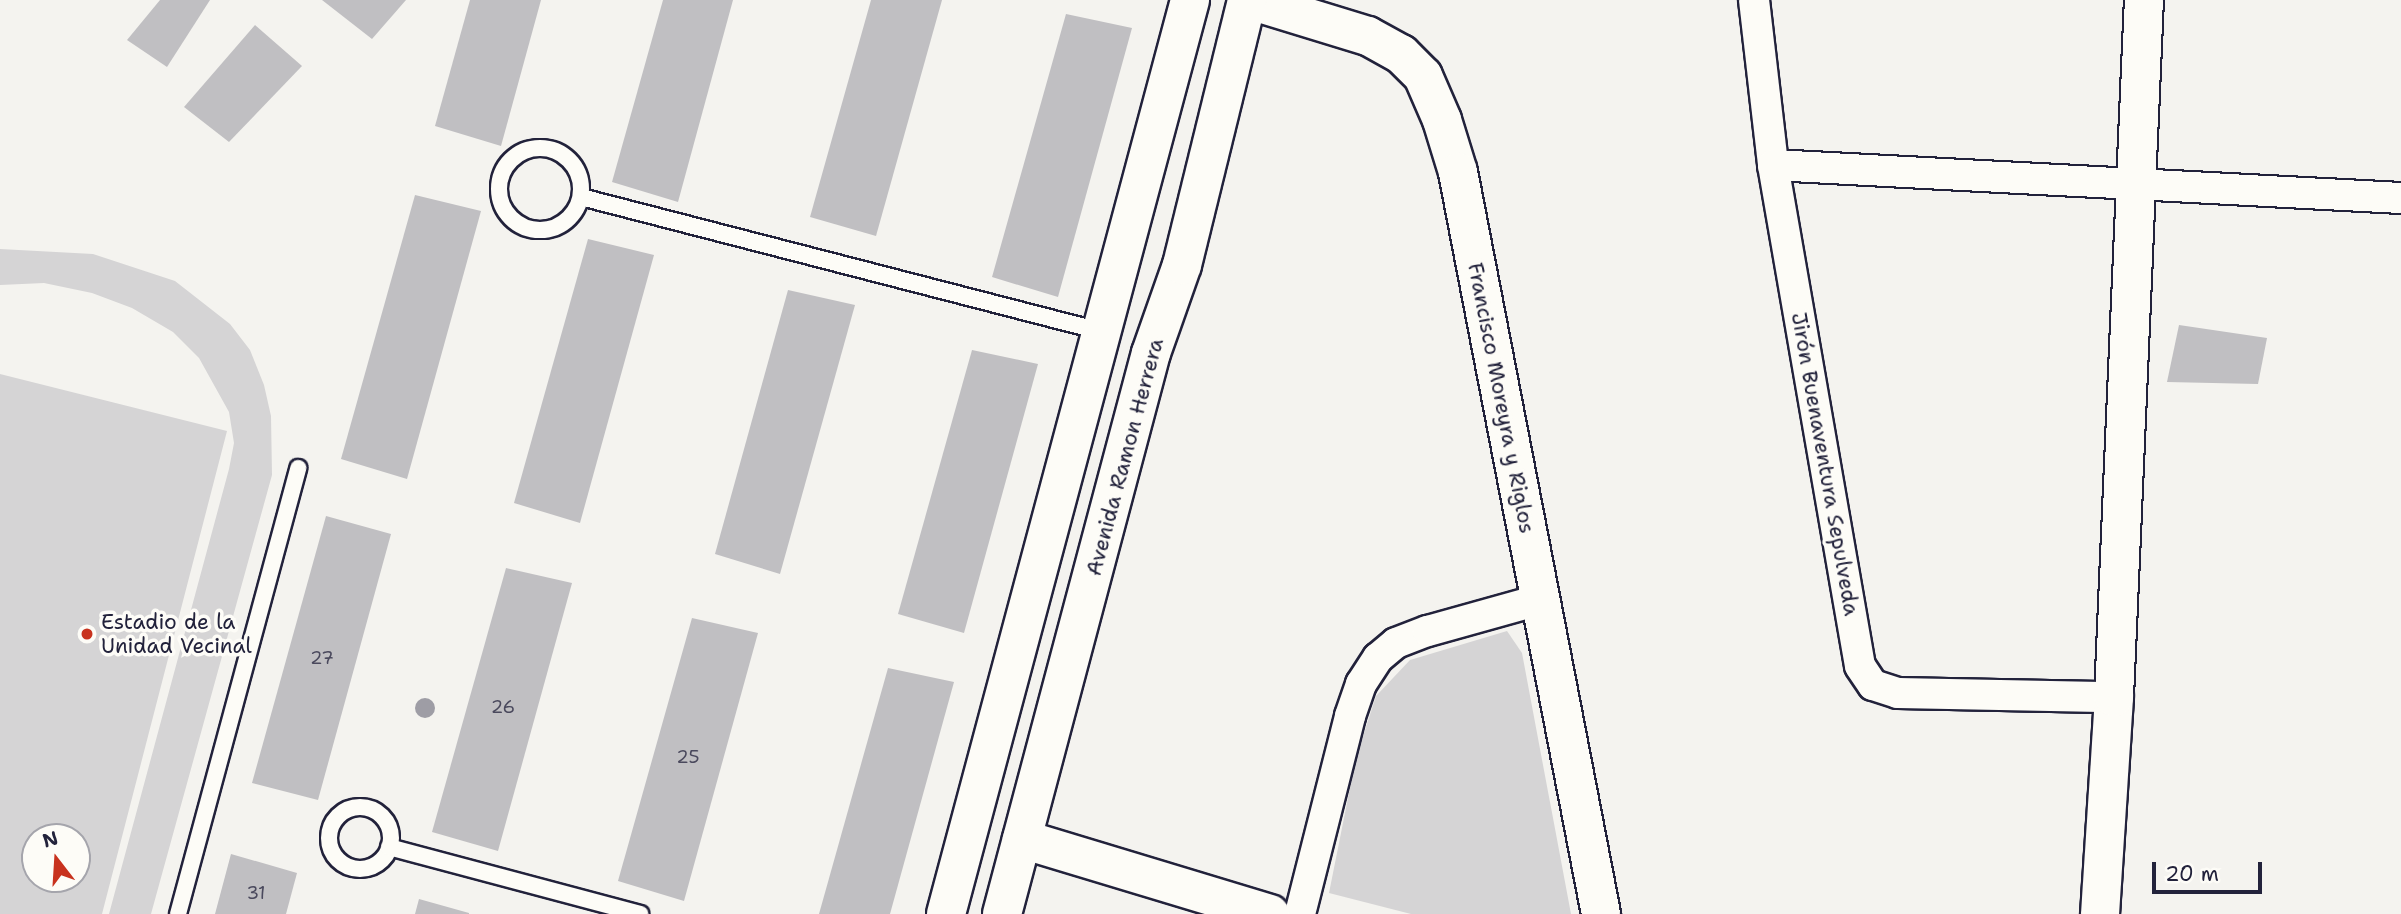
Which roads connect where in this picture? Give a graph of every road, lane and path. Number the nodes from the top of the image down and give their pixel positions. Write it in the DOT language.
graph roads {
  1 [pos="1190,0"];
  2 [pos="1249,0"];
  3 [pos="1754,0"];
  4 [pos="2144,0"];
  5 [pos="1773,165"];
  6 [pos="2136,184"];
  7 [pos="581,197"];
  8 [pos="2401,198"];
  9 [pos="1100,331"];
  10 [pos="298,468"];
  11 [pos="1539,600"];
  12 [pos="2114,696"];
  13 [pos="1023,839"];
  14 [pos="389,847"];
  15 [pos="178,914"];
  16 [pos="640,914"];
  17 [pos="946,914"];
  18 [pos="1002,914"];
  19 [pos="1270,914"];
  20 [pos="1300,914"];
  21 [pos="1601,914"];
  22 [pos="2100,914"];
  1 -- 9 [label="street"];
  2 -- 11 [label="street, Francisco Moreyra y Riglos"];
  2 -- 13 [label="street, Avenida Ramon Herrera"];
  3 -- 5 [label="street, Jirón Buenaventura Sepulveda"];
  4 -- 6 [label="street"];
  5 -- 6 [label="street"];
  5 -- 12 [label="street, Jirón Buenaventura Sepulveda"];
  6 -- 8 [label="street"];
  6 -- 12 [label="street"];
  7 -- 7 [label="lane"];
  7 -- 9 [label="lane"];
  9 -- 17 [label="street"];
  10 -- 15 [label="lane"];
  11 -- 20 [label="street"];
  11 -- 21 [label="street, Francisco Moreyra y Riglos"];
  12 -- 22 [label="street"];
  13 -- 18 [label="street, Avenida Ramon Herrera"];
  13 -- 19 [label="street"];
  14 -- 16 [label="lane"];
}
